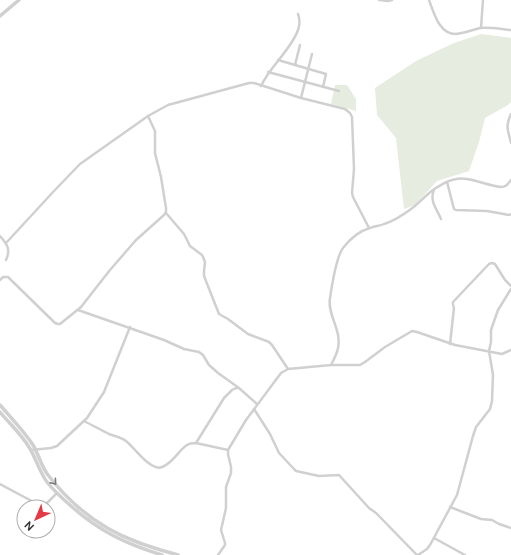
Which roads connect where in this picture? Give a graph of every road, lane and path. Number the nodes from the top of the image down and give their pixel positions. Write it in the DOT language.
graph roads {
  1 [pos="19,0"];
  2 [pos="379,0"];
  3 [pos="392,0"];
  4 [pos="429,0"];
  5 [pos="483,0"];
  6 [pos="298,14"];
  7 [pos="0,16"];
  8 [pos="481,28"];
  9 [pos="511,30"];
  10 [pos="300,45"];
  11 [pos="312,54"];
  12 [pos="278,60"];
  13 [pos="295,64"];
  14 [pos="309,69"];
  15 [pos="268,72"];
  16 [pos="305,83"];
  17 [pos="261,86"];
  18 [pos="323,87"];
  19 [pos="338,91"];
  20 [pos="301,98"];
  21 [pos="511,114"];
  22 [pos="148,116"];
  23 [pos="511,143"];
  24 [pos="511,180"];
  25 [pos="447,182"];
  26 [pos="434,190"];
  27 [pos="166,213"];
  28 [pos="511,214"];
  29 [pos="441,219"];
  30 [pos="369,228"];
  31 [pos="0,236"];
  32 [pos="6,243"];
  33 [pos="6,260"];
  34 [pos="0,280"];
  35 [pos="511,287"];
  36 [pos="78,310"];
  37 [pos="130,327"];
  38 [pos="450,344"];
  39 [pos="511,350"];
  40 [pos="489,351"];
  41 [pos="331,365"];
  42 [pos="288,369"];
  43 [pos="239,388"];
  44 [pos="257,404"];
  45 [pos="0,405"];
  46 [pos="254,409"];
  47 [pos="0,412"];
  48 [pos="84,421"];
  49 [pos="196,443"];
  50 [pos="31,450"];
  51 [pos="36,450"];
  52 [pos="228,450"];
  53 [pos="0,484"];
  54 [pos="56,493"];
  55 [pos="450,507"];
  56 [pos="511,528"];
  57 [pos="434,538"];
  58 [pos="162,555"];
  59 [pos="178,555"];
  60 [pos="218,555"];
  61 [pos="417,555"];
  62 [pos="465,555"];
  1 -- 7 [label="street"];
  2 -- 3 [label="street"];
  4 -- 8 [label="street"];
  5 -- 8 [label="street"];
  6 -- 12 [label="street"];
  8 -- 9 [label="street"];
  10 -- 13 [label="street"];
  11 -- 14 [label="street"];
  12 -- 13 [label="street"];
  12 -- 15 [label="street"];
  13 -- 14 [label="street"];
  14 -- 16 [label="street"];
  14 -- 18 [label="street"];
  15 -- 16 [label="street"];
  15 -- 17 [label="street"];
  16 -- 18 [label="street"];
  16 -- 20 [label="street"];
  17 -- 20 [label="street"];
  17 -- 22 [label="street"];
  18 -- 19 [label="street"];
  20 -- 30 [label="street"];
  21 -- 23 [label="street"];
  22 -- 27 [label="street"];
  22 -- 32 [label="street"];
  24 -- 25 [label="street"];
  25 -- 26 [label="street"];
  25 -- 28 [label="street"];
  26 -- 29 [label="street"];
  26 -- 30 [label="street"];
  27 -- 36 [label="street"];
  27 -- 42 [label="street"];
  30 -- 41 [label="street"];
  31 -- 32 [label="street"];
  32 -- 33 [label="street"];
  34 -- 36 [label="street"];
  35 -- 38 [label="street"];
  35 -- 40 [label="street"];
  36 -- 37 [label="street"];
  37 -- 43 [label="street"];
  37 -- 48 [label="street"];
  38 -- 40 [label="street"];
  38 -- 41 [label="street"];
  39 -- 40 [label="street"];
  40 -- 55 [label="street"];
  41 -- 42 [label="street"];
  42 -- 44 [label="street"];
  43 -- 44 [label="street"];
  43 -- 49 [label="street"];
  44 -- 46 [label="street"];
  45 -- 51 [label="street"];
  46 -- 52 [label="street"];
  46 -- 61 [label="street"];
  47 -- 50 [label="street"];
  48 -- 49 [label="street"];
  48 -- 51 [label="street"];
  49 -- 52 [label="street"];
  50 -- 51 [label="street"];
  50 -- 54 [label="street"];
  51 -- 59 [label="street, one-way"];
  52 -- 60 [label="street"];
  53 -- 54 [label="street"];
  54 -- 58 [label="street"];
  55 -- 56 [label="street"];
  55 -- 57 [label="street"];
  57 -- 61 [label="street"];
  57 -- 62 [label="street"];
}
